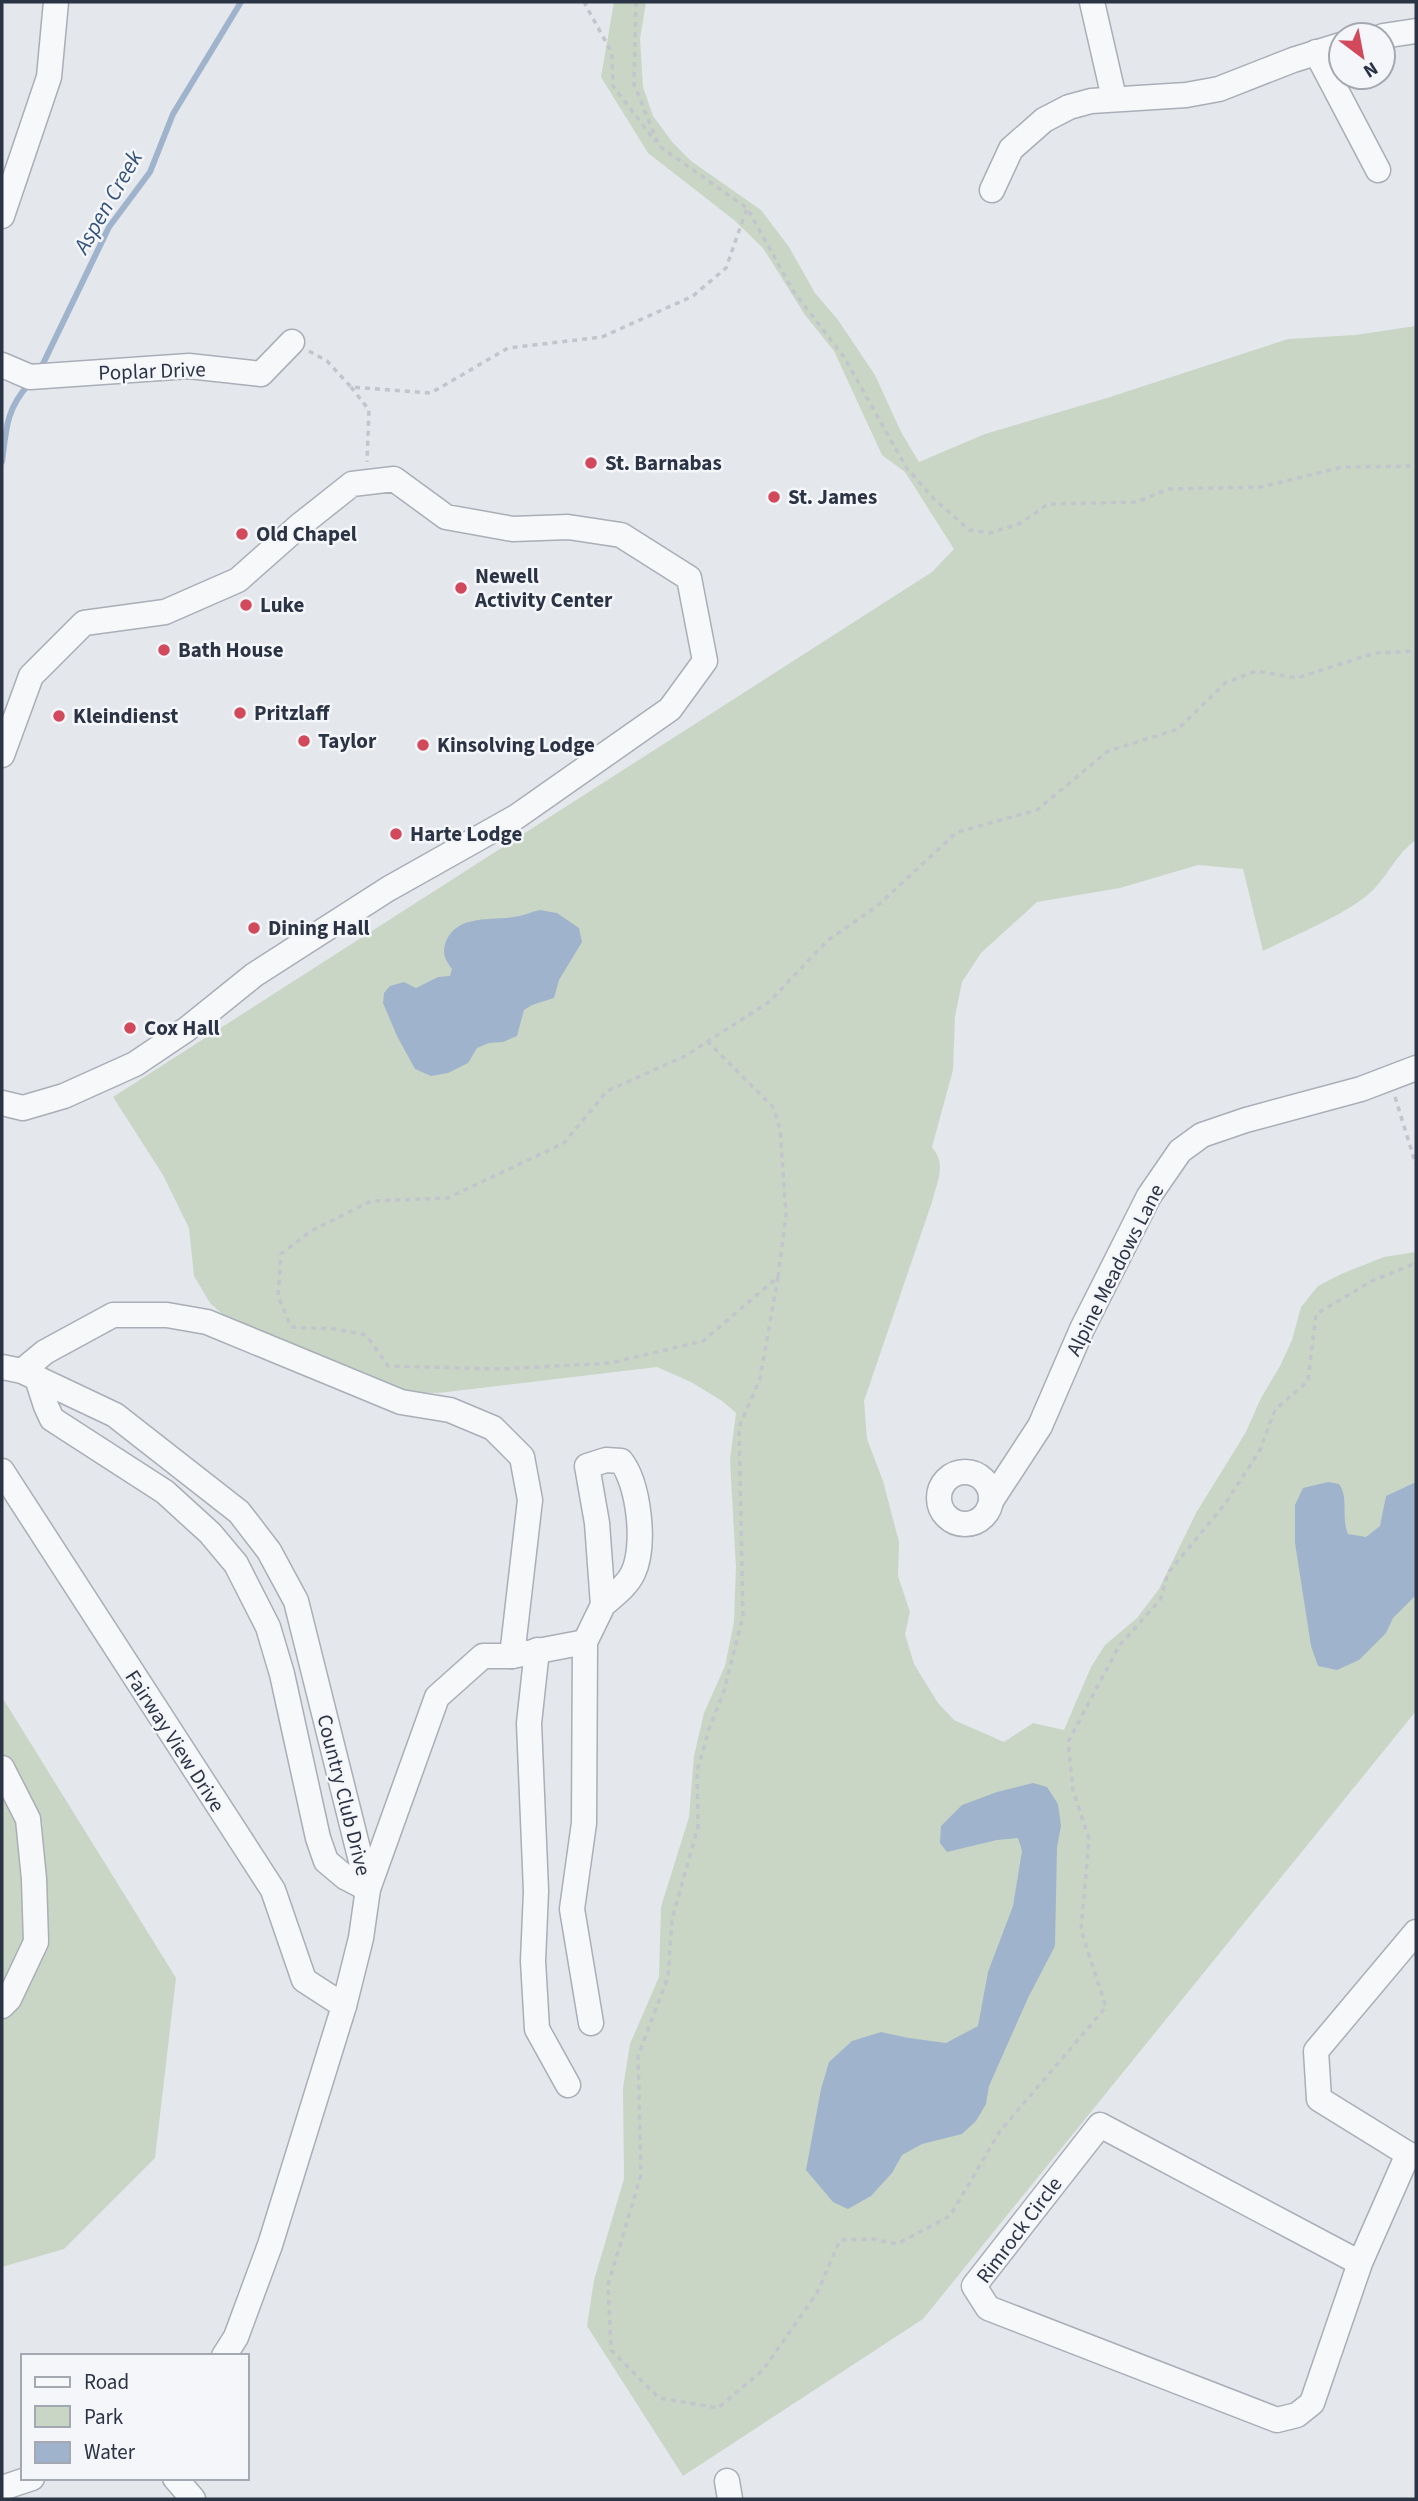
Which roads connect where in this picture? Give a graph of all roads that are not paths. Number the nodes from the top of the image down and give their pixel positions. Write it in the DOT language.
graph roads {
  1 [pos="56,2"];
  2 [pos="1092,2"];
  3 [pos="1416,31"];
  4 [pos="1397,34"];
  5 [pos="1327,49"];
  6 [pos="1316,52"];
  7 [pos="1114,99"];
  8 [pos="1378,170"];
  9 [pos="992,190"];
  10 [pos="2,216"];
  11 [pos="292,342"];
  12 [pos="2,365"];
  13 [pos="2,755"];
  14 [pos="1416,1069"];
  15 [pos="2,1103"];
  16 [pos="20,1372"];
  17 [pos="2,1471"];
  18 [pos="991,1502"];
  19 [pos="603,1605"];
  20 [pos="585,1642"];
  21 [pos="537,1650"];
  22 [pos="512,1656"];
  23 [pos="2,1768"];
  24 [pos="368,1889"];
  25 [pos="1416,1932"];
  26 [pos="2,2006"];
  27 [pos="344,2006"];
  28 [pos="591,2023"];
  29 [pos="568,2085"];
  30 [pos="1412,2156"];
  31 [pos="1360,2263"];
  32 [pos="225,2354"];
  33 [pos="26,2480"];
  34 [pos="177,2480"];
  35 [pos="2,2488"];
  36 [pos="194,2499"];
  1 -- 10 [label="street"];
  2 -- 7 [label="street"];
  3 -- 4 [label="street"];
  5 -- 6 [label="street"];
  6 -- 7 [label="street"];
  6 -- 8 [label="street"];
  7 -- 9 [label="street"];
  11 -- 12 [label="street, Poplar Drive"];
  13 -- 15 [label="street"];
  14 -- 18 [label="street, Alpine Meadows Lane"];
  16 -- 22 [label="street"];
  16 -- 24 [label="street"];
  16 -- 24 [label="street, Country Club Drive"];
  17 -- 27 [label="street, Fairway View Drive"];
  19 -- 19 [label="street"];
  19 -- 20 [label="street"];
  20 -- 21 [label="street"];
  20 -- 28 [label="street"];
  21 -- 22 [label="street"];
  21 -- 29 [label="street"];
  22 -- 24 [label="street"];
  23 -- 26 [label="street"];
  24 -- 27 [label="street, Country Club Drive"];
  25 -- 30 [label="street"];
  27 -- 32 [label="street, Country Club Drive"];
  30 -- 31 [label="street, Rimrock Circle"];
  31 -- 31 [label="street, Rimrock Circle"];
  33 -- 35 [label="street"];
  34 -- 36 [label="street"];
}
